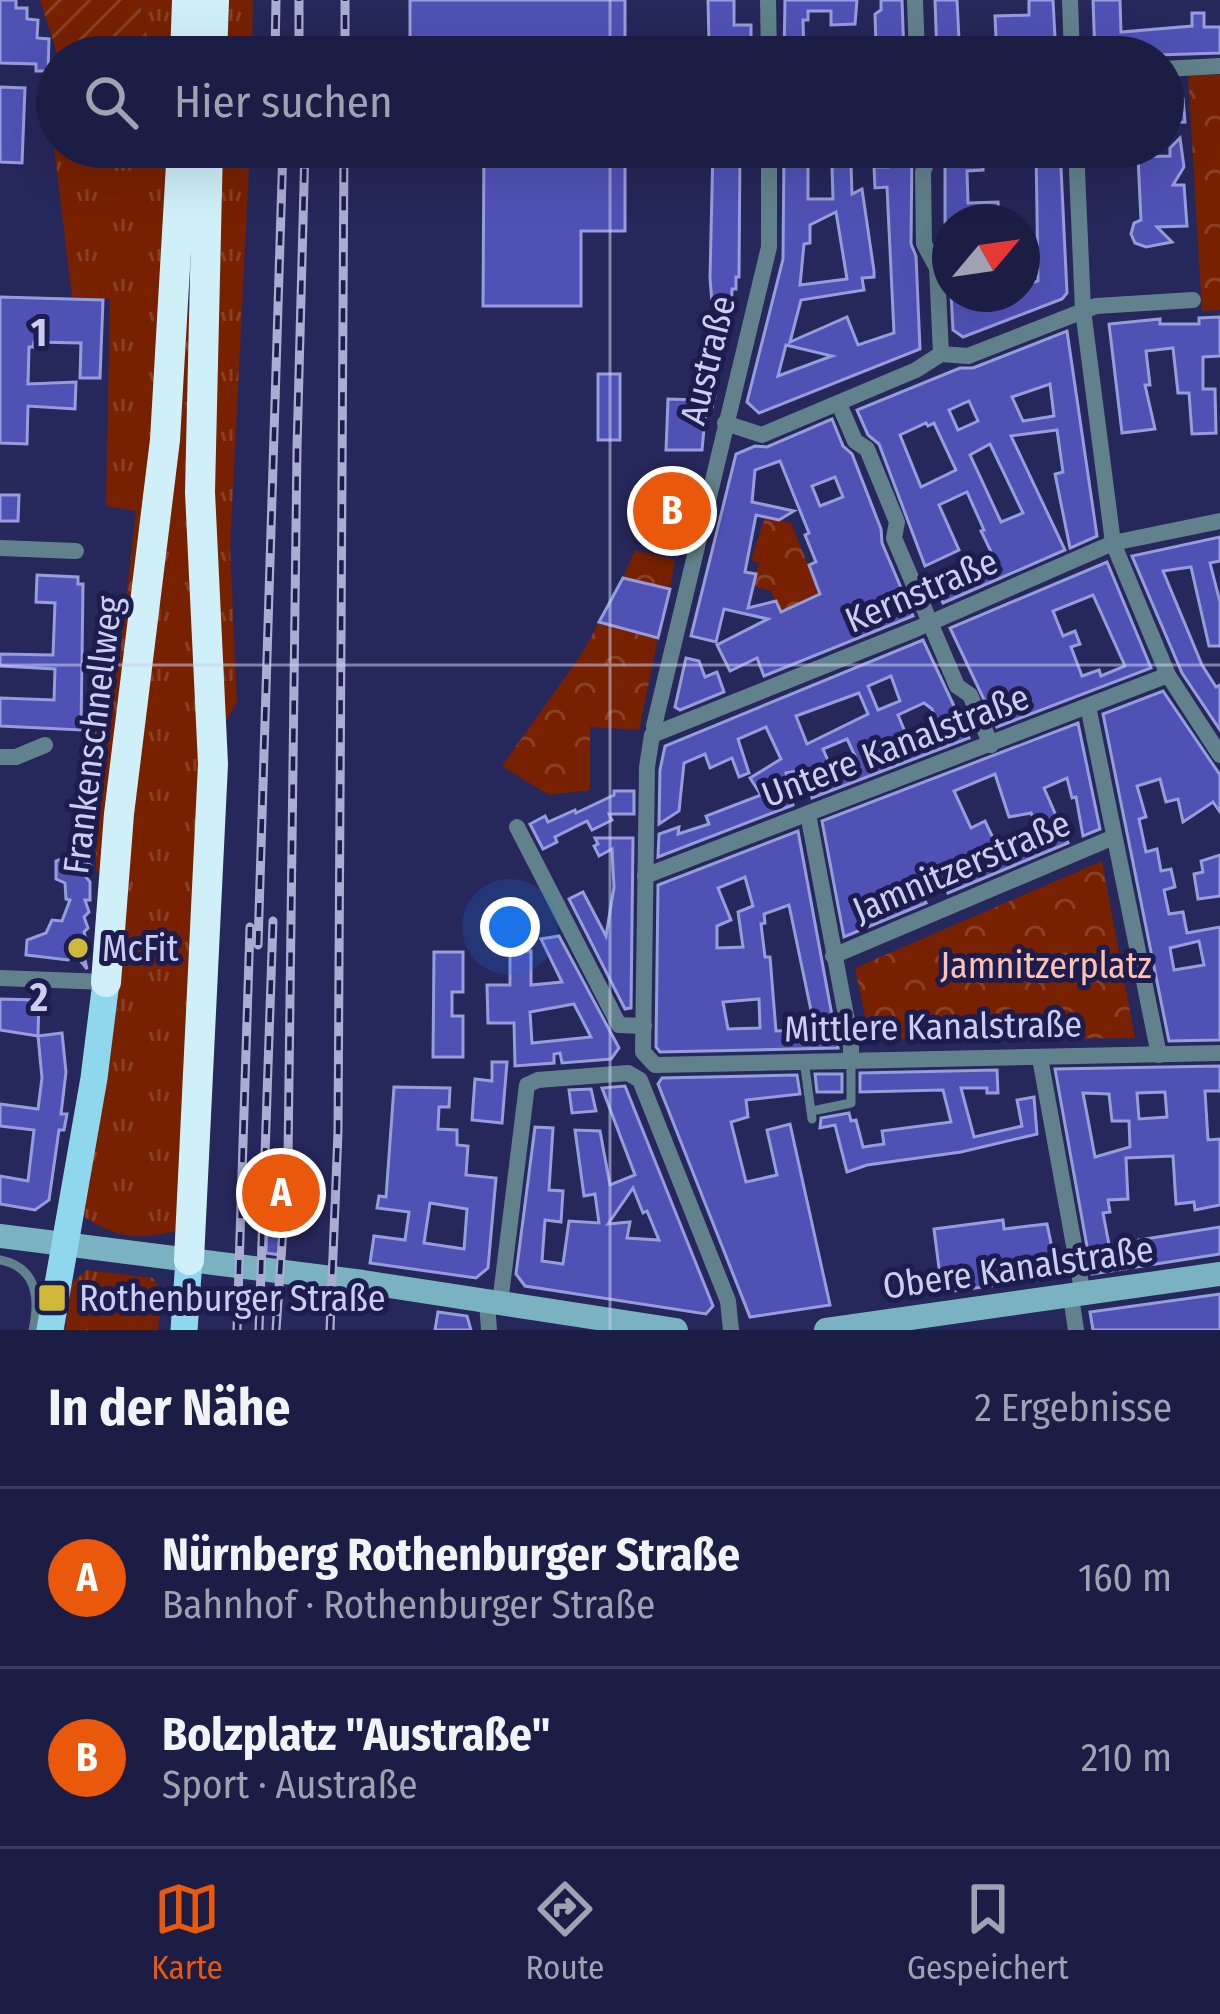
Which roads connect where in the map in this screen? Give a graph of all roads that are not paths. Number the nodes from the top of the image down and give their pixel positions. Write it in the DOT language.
graph roads {
  1 [pos="187,0"];
  2 [pos="214,0"];
  3 [pos="768,0"];
  4 [pos="915,0"];
  5 [pos="1070,0"];
  6 [pos="186,36"];
  7 [pos="213,36"];
  8 [pos="769,36"];
  9 [pos="916,36"];
  10 [pos="1071,36"];
  11 [pos="1220,67"];
  12 [pos="1184,68"];
  13 [pos="181,168"];
  14 [pos="208,168"];
  15 [pos="769,168"];
  16 [pos="924,168"];
  17 [pos="1077,168"];
  18 [pos="1193,300"];
  19 [pos="1083,310"];
  20 [pos="941,353"];
  21 [pos="839,404"];
  22 [pos="724,424"];
  23 [pos="1220,521"];
  24 [pos="1114,543"];
  25 [pos="0,548"];
  26 [pos="76,550"];
  27 [pos="929,623"];
  28 [pos="1168,675"];
  29 [pos="1088,706"];
  30 [pos="653,731"];
  31 [pos="45,745"];
  32 [pos="991,745"];
  33 [pos="1220,755"];
  34 [pos="0,757"];
  35 [pos="808,814"];
  36 [pos="517,827"];
  37 [pos="1114,837"];
  38 [pos="645,876"];
  39 [pos="833,956"];
  40 [pos="0,978"];
  41 [pos="106,982"];
  42 [pos="644,1026"];
  43 [pos="1220,1053"];
  44 [pos="1160,1055"];
  45 [pos="1040,1058"];
  46 [pos="851,1059"];
  47 [pos="804,1060"];
  48 [pos="648,1062"];
  49 [pos="0,1236"];
  50 [pos="64,1246"];
  51 [pos="0,1260"];
  52 [pos="189,1260"];
  53 [pos="1220,1274"];
  54 [pos="1077,1296"];
  55 [pos="494,1303"];
  56 [pos="44,1319"];
  57 [pos="33,1330"];
  58 [pos="184,1330"];
  59 [pos="489,1330"];
  60 [pos="676,1330"];
  61 [pos="730,1330"];
  62 [pos="826,1330"];
  63 [pos="1076,1330"];
  1 -- 6 [label="highway"];
  2 -- 7 [label="highway"];
  3 -- 8 [label="street"];
  4 -- 9 [label="street"];
  5 -- 10 [label="street"];
  11 -- 12 [label="street"];
  13 -- 41 [label="highway, Frankenschnellweg"];
  14 -- 52 [label="highway"];
  15 -- 22 [label="street, Austraße"];
  16 -- 20 [label="street"];
  17 -- 19 [label="street"];
  18 -- 19 [label="street"];
  19 -- 20 [label="street"];
  19 -- 24 [label="street"];
  20 -- 21 [label="street"];
  21 -- 22 [label="street"];
  21 -- 27 [label="street"];
  22 -- 30 [label="street, Austraße"];
  23 -- 24 [label="street, Kernstraße"];
  24 -- 27 [label="street, Kernstraße"];
  24 -- 28 [label="street"];
  25 -- 26 [label="street"];
  27 -- 30 [label="street, Kernstraße"];
  27 -- 32 [label="street"];
  28 -- 29 [label="street, Untere Kanalstraße"];
  28 -- 33 [label="street"];
  29 -- 32 [label="street, Untere Kanalstraße"];
  29 -- 37 [label="street"];
  30 -- 38 [label="street, Austraße"];
  31 -- 34 [label="street"];
  32 -- 35 [label="street, Untere Kanalstraße"];
  35 -- 38 [label="street, Untere Kanalstraße"];
  35 -- 39 [label="street"];
  36 -- 42 [label="street"];
  37 -- 39 [label="street, Jamnitzerstraße"];
  37 -- 44 [label="street"];
  38 -- 42 [label="street, Austraße"];
  39 -- 46 [label="street"];
  40 -- 41 [label="street"];
  41 -- 50 [label="main road, Frankenschnellweg"];
  42 -- 48 [label="street, Austraße"];
  43 -- 44 [label="street, Mittlere Kanalstraße"];
  44 -- 45 [label="street, Mittlere Kanalstraße"];
  45 -- 46 [label="street, Mittlere Kanalstraße"];
  45 -- 54 [label="street"];
  46 -- 47 [label="street, Mittlere Kanalstraße"];
  46 -- 47 [label="lane"];
  47 -- 48 [label="street, Mittlere Kanalstraße"];
  49 -- 50 [label="main road"];
  50 -- 52 [label="main road"];
  50 -- 56 [label="main road, Frankenschnellweg"];
  51 -- 56 [label="lane"];
  52 -- 55 [label="main road"];
  52 -- 58 [label="main road"];
  53 -- 54 [label="main road, Obere Kanalstraße"];
  54 -- 62 [label="main road, Obere Kanalstraße"];
  54 -- 63 [label="street"];
  55 -- 59 [label="street"];
  55 -- 60 [label="main road"];
  55 -- 61 [label="street"];
  56 -- 57 [label="lane"];
}
